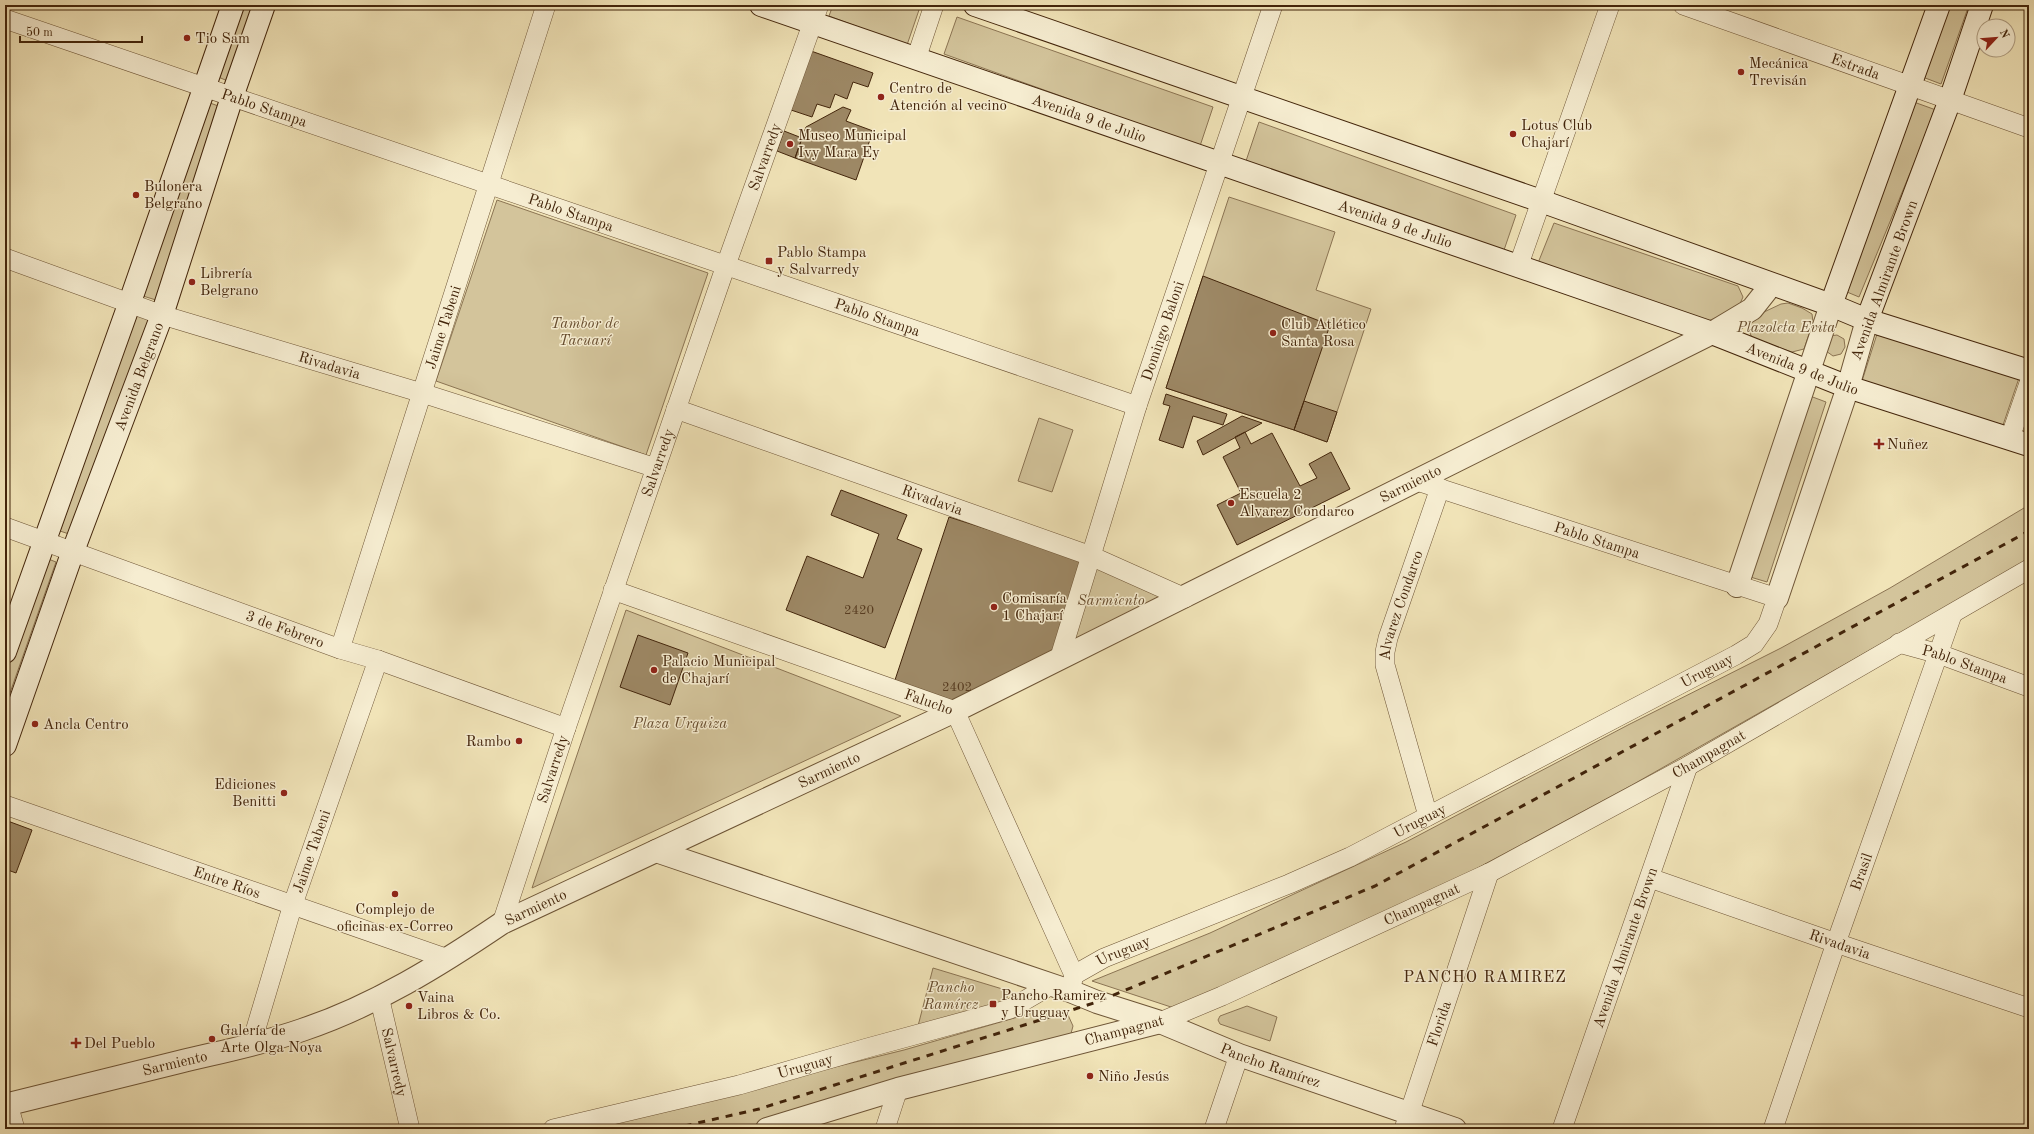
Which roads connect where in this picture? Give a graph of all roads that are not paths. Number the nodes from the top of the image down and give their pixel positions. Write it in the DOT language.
graph roads {
  1 [pos="233,5"];
  2 [pos="264,5"];
  3 [pos="546,5"];
  4 [pos="761,5"];
  5 [pos="934,5"];
  6 [pos="975,5"];
  7 [pos="1273,5"];
  8 [pos="1610,5"];
  9 [pos="1683,5"];
  10 [pos="1938,5"];
  11 [pos="1982,5"];
  12 [pos="815,14"];
  13 [pos="5,19"];
  14 [pos="916,59"];
  15 [pos="1910,86"];
  16 [pos="205,88"];
  17 [pos="232,97"];
  18 [pos="1241,97"];
  19 [pos="1950,100"];
  20 [pos="2029,128"];
  21 [pos="1218,163"];
  22 [pos="489,184"];
  23 [pos="1541,201"];
  24 [pos="5,258"];
  25 [pos="726,265"];
  26 [pos="1518,267"];
  27 [pos="1771,285"];
  28 [pos="130,302"];
  29 [pos="1831,305"];
  30 [pos="162,315"];
  31 [pos="1867,320"];
  32 [pos="1712,333"];
  33 [pos="2029,371"];
  34 [pos="1809,373"];
  35 [pos="2029,383"];
  36 [pos="1848,387"];
  37 [pos="422,393"];
  38 [pos="1136,406"];
  39 [pos="676,409"];
  40 [pos="2019,441"];
  41 [pos="656,468"];
  42 [pos="1417,481"];
  43 [pos="1440,488"];
  44 [pos="5,527"];
  45 [pos="45,540"];
  46 [pos="74,551"];
  47 [pos="1091,556"];
  48 [pos="2029,569"];
  49 [pos="1737,586"];
  50 [pos="613,590"];
  51 [pos="1185,598"];
  52 [pos="1777,598"];
  53 [pos="1952,615"];
  54 [pos="1899,643"];
  55 [pos="1754,644"];
  56 [pos="340,649"];
  57 [pos="5,652"];
  58 [pos="1939,654"];
  59 [pos="378,660"];
  60 [pos="1059,660"];
  61 [pos="2029,687"];
  62 [pos="955,711"];
  63 [pos="566,728"];
  64 [pos="5,745"];
  65 [pos="1688,766"];
  66 [pos="5,805"];
  67 [pos="1428,816"];
  68 [pos="656,851"];
  69 [pos="1489,873"];
  70 [pos="1650,878"];
  71 [pos="293,904"];
  72 [pos="502,923"];
  73 [pos="1836,943"];
  74 [pos="448,959"];
  75 [pos="1065,984"];
  76 [pos="380,996"];
  77 [pos="2029,1008"];
  78 [pos="1160,1022"];
  79 [pos="251,1045"];
  80 [pos="1239,1056"];
  81 [pos="898,1089"];
  82 [pos="7,1104"];
  83 [pos="1406,1122"];
  84 [pos="15,1129"];
  85 [pos="410,1129"];
  86 [pos="553,1129"];
  87 [pos="767,1129"];
  88 [pos="885,1129"];
  89 [pos="1214,1129"];
  90 [pos="1455,1129"];
  91 [pos="1562,1129"];
  92 [pos="1773,1129"];
  1 -- 16 [label="main road"];
  2 -- 17 [label="main road, Avenida Belgrano"];
  3 -- 22 [label="street, Jaime Tabeni"];
  4 -- 12 [label="main road, Avenida 9 de Julio"];
  5 -- 14 [label="street"];
  6 -- 18 [label="main road"];
  7 -- 18 [label="street, Domingo Baloni"];
  8 -- 23 [label="street"];
  9 -- 15 [label="street, Estrada"];
  10 -- 15 [label="main road"];
  11 -- 19 [label="main road, Avenida Almirante Brown"];
  12 -- 14 [label="main road, Avenida 9 de Julio"];
  12 -- 25 [label="street, Salvarredy"];
  13 -- 16 [label="street, Pablo Stampa"];
  14 -- 21 [label="main road, Avenida 9 de Julio"];
  15 -- 19 [label="street, Estrada"];
  15 -- 29 [label="main road"];
  16 -- 17 [label="street, Pablo Stampa"];
  16 -- 28 [label="main road"];
  17 -- 22 [label="street, Pablo Stampa"];
  17 -- 30 [label="main road, Avenida Belgrano"];
  18 -- 21 [label="street, Domingo Baloni"];
  18 -- 23 [label="main road"];
  19 -- 20 [label="street, Estrada"];
  19 -- 31 [label="main road, Avenida Almirante Brown"];
  21 -- 26 [label="main road, Avenida 9 de Julio"];
  21 -- 38 [label="street, Domingo Baloni"];
  22 -- 25 [label="street, Pablo Stampa"];
  22 -- 37 [label="street, Jaime Tabeni"];
  23 -- 26 [label="street"];
  23 -- 27 [label="main road"];
  24 -- 28 [label="street, Rivadavia"];
  25 -- 38 [label="street, Pablo Stampa"];
  25 -- 39 [label="street, Salvarredy"];
  26 -- 32 [label="main road, Avenida 9 de Julio"];
  27 -- 29 [label="main road"];
  27 -- 32 [label="main road, Sarmiento"];
  28 -- 30 [label="street, Rivadavia"];
  28 -- 45 [label="main road"];
  29 -- 31 [label="main road"];
  29 -- 34 [label="main road"];
  30 -- 37 [label="street, Rivadavia"];
  30 -- 46 [label="main road, Avenida Belgrano"];
  31 -- 33 [label="main road"];
  31 -- 36 [label="main road, Avenida Almirante Brown"];
  32 -- 34 [label="main road, Avenida 9 de Julio"];
  32 -- 42 [label="main road, Sarmiento"];
  34 -- 36 [label="main road, Avenida 9 de Julio"];
  34 -- 49 [label="main road"];
  35 -- 40 [label="street"];
  36 -- 40 [label="main road, Avenida 9 de Julio"];
  36 -- 52 [label="main road, Avenida Almirante Brown"];
  37 -- 41 [label="street, Rivadavia"];
  37 -- 56 [label="street, Jaime Tabeni"];
  38 -- 47 [label="street, Domingo Baloni"];
  39 -- 41 [label="street, Salvarredy"];
  39 -- 47 [label="street, Rivadavia"];
  41 -- 50 [label="street, Salvarredy"];
  42 -- 43 [label="street, Pablo Stampa"];
  42 -- 51 [label="main road, Sarmiento"];
  43 -- 49 [label="street, Pablo Stampa"];
  43 -- 67 [label="street, Alvarez Condarco"];
  44 -- 45 [label="street, 3 de Febrero"];
  45 -- 46 [label="street, 3 de Febrero"];
  45 -- 57 [label="main road"];
  46 -- 56 [label="street, 3 de Febrero"];
  46 -- 64 [label="main road, Avenida Belgrano"];
  47 -- 51 [label="street, Rivadavia"];
  47 -- 60 [label="street, Domingo Baloni"];
  48 -- 53 [label="street, Champagnat"];
  49 -- 52 [label="street, Pablo Stampa"];
  50 -- 62 [label="street, Falucho"];
  50 -- 63 [label="street, Salvarredy"];
  51 -- 60 [label="main road, Sarmiento"];
  52 -- 55 [label="street, Avenida Almirante Brown"];
  53 -- 54 [label="street, Champagnat"];
  53 -- 58 [label="street, Brasil"];
  54 -- 58 [label="street, Pablo Stampa"];
  54 -- 65 [label="street, Champagnat"];
  55 -- 67 [label="street, Uruguay"];
  56 -- 59 [label="street, 3 de Febrero"];
  58 -- 61 [label="street, Pablo Stampa"];
  58 -- 73 [label="street, Brasil"];
  59 -- 63 [label="street, 3 de Febrero"];
  59 -- 71 [label="street, Jaime Tabeni"];
  60 -- 62 [label="main road, Sarmiento"];
  62 -- 68 [label="main road, Sarmiento"];
  62 -- 75 [label="street, Falucho"];
  63 -- 72 [label="street, Salvarredy"];
  65 -- 69 [label="street, Champagnat"];
  65 -- 70 [label="street, Avenida Almirante Brown"];
  66 -- 71 [label="street, Entre Ríos"];
  67 -- 75 [label="street, Uruguay"];
  68 -- 72 [label="main road, Sarmiento"];
  68 -- 75 [label="main road, Pancho Ramírez"];
  69 -- 78 [label="street, Champagnat"];
  69 -- 83 [label="street, Florida"];
  70 -- 73 [label="street, Rivadavia"];
  70 -- 91 [label="street, Avenida Almirante Brown"];
  71 -- 74 [label="street, Entre Ríos"];
  71 -- 79 [label="street, Jaime Tabeni"];
  72 -- 74 [label="main road, Sarmiento"];
  73 -- 77 [label="street, Rivadavia"];
  73 -- 92 [label="street, Brasil"];
  74 -- 76 [label="main road, Sarmiento"];
  75 -- 78 [label="main road, Pancho Ramírez"];
  75 -- 86 [label="street, Uruguay"];
  76 -- 79 [label="main road, Sarmiento"];
  76 -- 85 [label="street, Salvarredy"];
  78 -- 80 [label="main road, Pancho Ramírez"];
  78 -- 81 [label="main road, Champagnat"];
  79 -- 82 [label="main road, Sarmiento"];
  80 -- 83 [label="main road, Pancho Ramírez"];
  80 -- 89 [label="street"];
  81 -- 87 [label="main road, Champagnat"];
  81 -- 88 [label="street"];
  82 -- 84 [label="street"];
  83 -- 90 [label="main road, Pancho Ramírez"];
}
